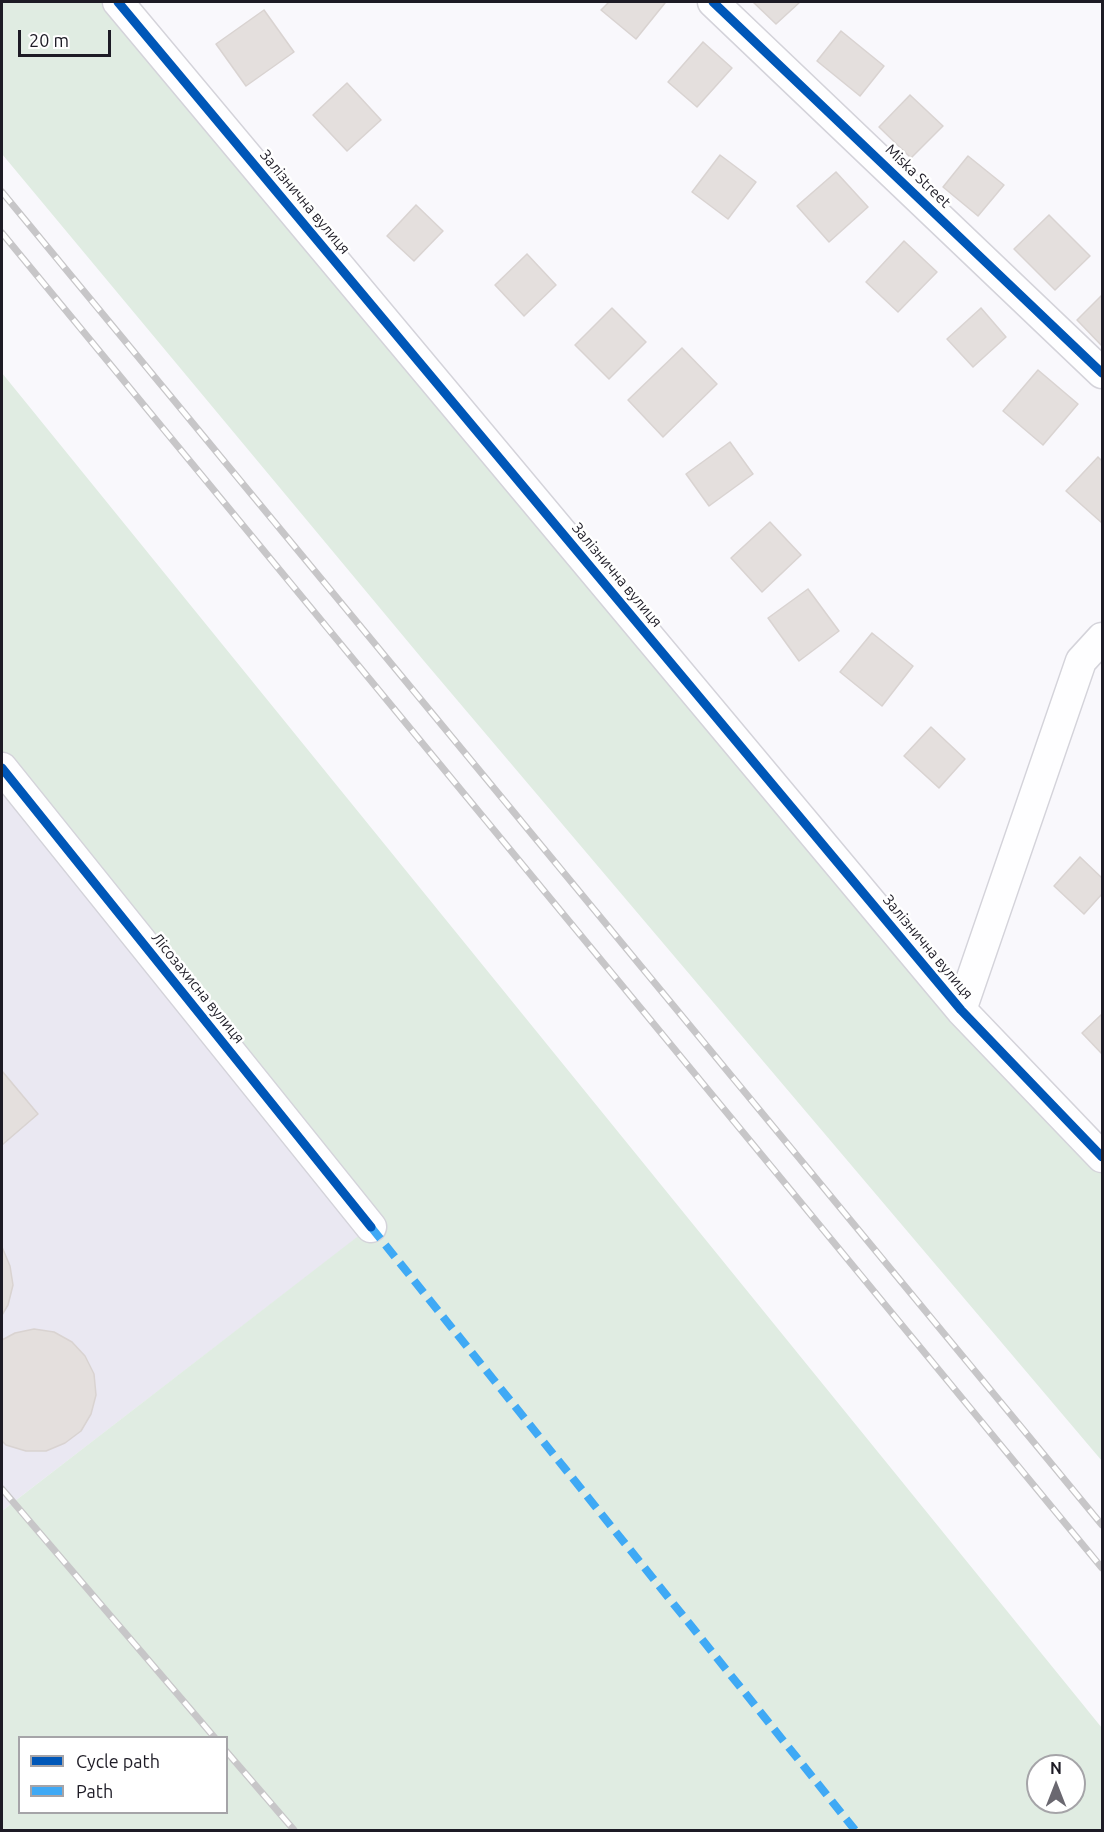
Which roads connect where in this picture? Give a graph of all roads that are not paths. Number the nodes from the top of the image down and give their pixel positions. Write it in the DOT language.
graph roads {
  1 [pos="118,2"];
  2 [pos="714,2"];
  3 [pos="1102,372"];
  4 [pos="1102,638"];
  5 [pos="2,768"];
  6 [pos="961,1011"];
  7 [pos="1102,1157"];
  8 [pos="371,1227"];
  1 -- 6 [label="street, Залізнична вулиця"];
  2 -- 3 [label="street, Miska Street"];
  4 -- 6 [label="street"];
  5 -- 8 [label="street, Лісозахисна вулиця"];
  6 -- 7 [label="street, Залізнична вулиця"];
}
